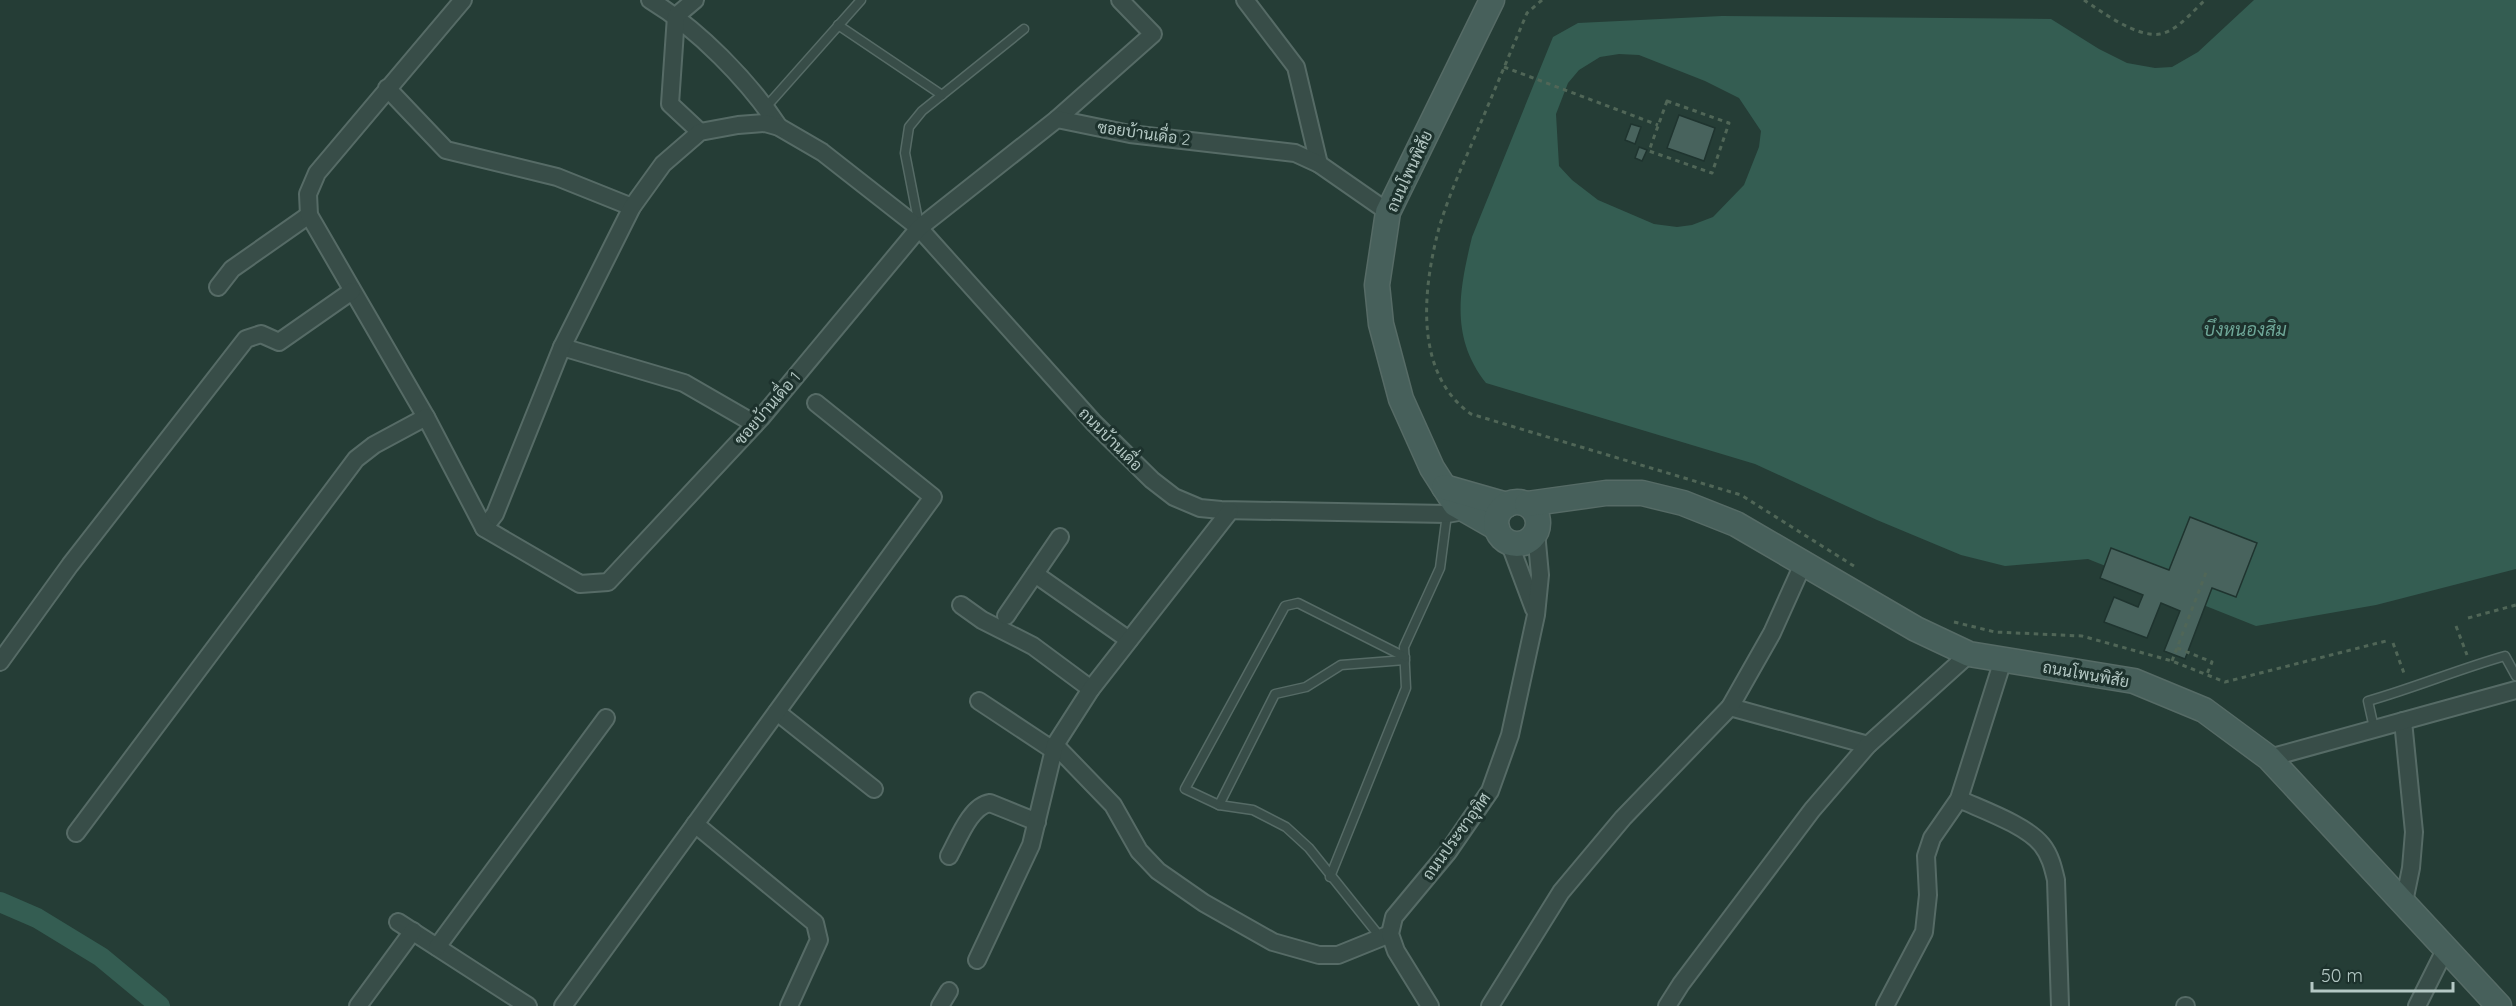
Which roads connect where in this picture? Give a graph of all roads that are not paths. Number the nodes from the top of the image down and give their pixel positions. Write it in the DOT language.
graph roads {
  1 [pos="464,0"];
  2 [pos="650,0"];
  3 [pos="694,0"];
  4 [pos="861,0"];
  5 [pos="1120,0"];
  6 [pos="1245,0"];
  7 [pos="1492,0"];
  8 [pos="676,16"];
  9 [pos="838,25"];
  10 [pos="1024,29"];
  11 [pos="387,88"];
  12 [pos="942,95"];
  13 [pos="766,107"];
  14 [pos="1057,119"];
  15 [pos="779,127"];
  16 [pos="700,132"];
  17 [pos="1319,164"];
  18 [pos="632,207"];
  19 [pos="1388,212"];
  20 [pos="309,215"];
  21 [pos="919,228"];
  22 [pos="218,287"];
  23 [pos="352,291"];
  24 [pos="562,347"];
  25 [pos="816,403"];
  26 [pos="426,417"];
  27 [pos="755,424"];
  28 [pos="1444,487"];
  29 [pos="1584,495"];
  30 [pos="1508,503"];
  31 [pos="1230,511"];
  32 [pos="1456,513"];
  33 [pos="484,528"];
  34 [pos="1537,529"];
  35 [pos="1503,535"];
  36 [pos="1060,537"];
  37 [pos="1803,564"];
  38 [pos="1035,574"];
  39 [pos="961,605"];
  40 [pos="1536,615"];
  41 [pos="1006,616"];
  42 [pos="1129,640"];
  43 [pos="1969,654"];
  44 [pos="1405,658"];
  45 [pos="2003,660"];
  46 [pos="0,662"];
  47 [pos="2516,676"];
  48 [pos="1091,688"];
  49 [pos="2516,690"];
  50 [pos="979,701"];
  51 [pos="1730,707"];
  52 [pos="777,712"];
  53 [pos="606,718"];
  54 [pos="2403,721"];
  55 [pos="2374,728"];
  56 [pos="1868,745"];
  57 [pos="1054,747"];
  58 [pos="2269,758"];
  59 [pos="874,789"];
  60 [pos="1959,799"];
  61 [pos="1219,805"];
  62 [pos="1037,822"];
  63 [pos="695,824"];
  64 [pos="76,833"];
  65 [pos="949,856"];
  66 [pos="1330,877"];
  67 [pos="2404,902"];
  68 [pos="398,922"];
  69 [pos="413,932"];
  70 [pos="1385,936"];
  71 [pos="436,947"];
  72 [pos="2446,948"];
  73 [pos="977,960"];
  74 [pos="949,990"];
  75 [pos="358,1006"];
  76 [pos="528,1006"];
  77 [pos="563,1006"];
  78 [pos="789,1006"];
  79 [pos="940,1006"];
  80 [pos="1430,1006"];
  81 [pos="1490,1006"];
  82 [pos="1667,1006"];
  83 [pos="1885,1006"];
  84 [pos="2060,1006"];
  85 [pos="2417,1006"];
  86 [pos="2499,1006"];
  1 -- 11 [label="street"];
  2 -- 8 [label="street"];
  3 -- 8 [label="street"];
  4 -- 9 [label="lane"];
  5 -- 14 [label="street"];
  6 -- 17 [label="street"];
  7 -- 19 [label="street, ถนนโพนพิสัย"];
  8 -- 13 [label="street"];
  8 -- 16 [label="street"];
  9 -- 12 [label="lane"];
  9 -- 13 [label="lane"];
  10 -- 12 [label="lane"];
  11 -- 18 [label="street"];
  11 -- 20 [label="street"];
  12 -- 21 [label="lane"];
  13 -- 15 [label="street"];
  14 -- 17 [label="street, ซอยบ้านเดื่อ 2"];
  14 -- 21 [label="street"];
  15 -- 16 [label="street"];
  15 -- 21 [label="street, ถนนบ้านเดื่อ"];
  16 -- 18 [label="street"];
  17 -- 19 [label="street, ซอยบ้านเดื่อ 2"];
  18 -- 24 [label="street"];
  19 -- 28 [label="street, ถนนโพนพิสัย"];
  20 -- 22 [label="street"];
  20 -- 23 [label="street"];
  21 -- 27 [label="street, ซอยบ้านเดื่อ 1"];
  21 -- 31 [label="street, ถนนบ้านเดื่อ"];
  23 -- 26 [label="street"];
  23 -- 46 [label="street"];
  24 -- 27 [label="street"];
  24 -- 33 [label="street"];
  25 -- 52 [label="street"];
  26 -- 33 [label="street"];
  26 -- 64 [label="street"];
  27 -- 33 [label="street, ซอยบ้านเดื่อ 1"];
  28 -- 30 [label="street"];
  28 -- 32 [label="street, ถนนโพนพิสัย"];
  29 -- 30 [label="street, ถนนโพนพิสัย"];
  29 -- 34 [label="street"];
  29 -- 37 [label="street, ถนนโพนพิสัย"];
  30 -- 32 [label="street, ถนนบ้านเดื่อ"];
  30 -- 34 [label="street"];
  30 -- 35 [label="street"];
  31 -- 32 [label="street, ถนนบ้านเดื่อ"];
  31 -- 42 [label="street"];
  32 -- 35 [label="street"];
  32 -- 44 [label="lane"];
  34 -- 35 [label="street"];
  34 -- 40 [label="street, ถนนประชาอุทิศ"];
  35 -- 40 [label="street"];
  36 -- 38 [label="street"];
  37 -- 43 [label="street, ถนนโพนพิสัย"];
  37 -- 51 [label="street"];
  38 -- 41 [label="street"];
  38 -- 42 [label="street"];
  39 -- 48 [label="street"];
  40 -- 70 [label="street, ถนนประชาอุทิศ"];
  42 -- 48 [label="street"];
  43 -- 45 [label="street, ถนนโพนพิสัย"];
  43 -- 56 [label="street"];
  44 -- 61 [label="lane"];
  44 -- 61 [label="lane"];
  44 -- 66 [label="lane"];
  45 -- 58 [label="street, ถนนโพนพิสัย"];
  45 -- 60 [label="street"];
  47 -- 55 [label="lane"];
  48 -- 57 [label="street"];
  49 -- 54 [label="street"];
  50 -- 57 [label="street"];
  51 -- 56 [label="street"];
  51 -- 81 [label="street"];
  52 -- 59 [label="street"];
  52 -- 63 [label="street"];
  53 -- 71 [label="street"];
  54 -- 55 [label="street"];
  54 -- 67 [label="street"];
  55 -- 58 [label="street"];
  56 -- 82 [label="street"];
  57 -- 62 [label="street"];
  57 -- 70 [label="street"];
  58 -- 67 [label="street, ถนนโพนพิสัย"];
  60 -- 83 [label="street"];
  60 -- 84 [label="street"];
  61 -- 66 [label="lane"];
  62 -- 65 [label="street"];
  62 -- 73 [label="street"];
  63 -- 77 [label="street"];
  63 -- 78 [label="street"];
  66 -- 70 [label="lane"];
  67 -- 72 [label="street, ถนนโพนพิสัย"];
  68 -- 69 [label="street"];
  69 -- 71 [label="street"];
  69 -- 75 [label="street"];
  70 -- 80 [label="street"];
  71 -- 76 [label="street"];
  72 -- 85 [label="street"];
  72 -- 86 [label="street, ถนนโพนพิสัย"];
  74 -- 79 [label="street"];
}
